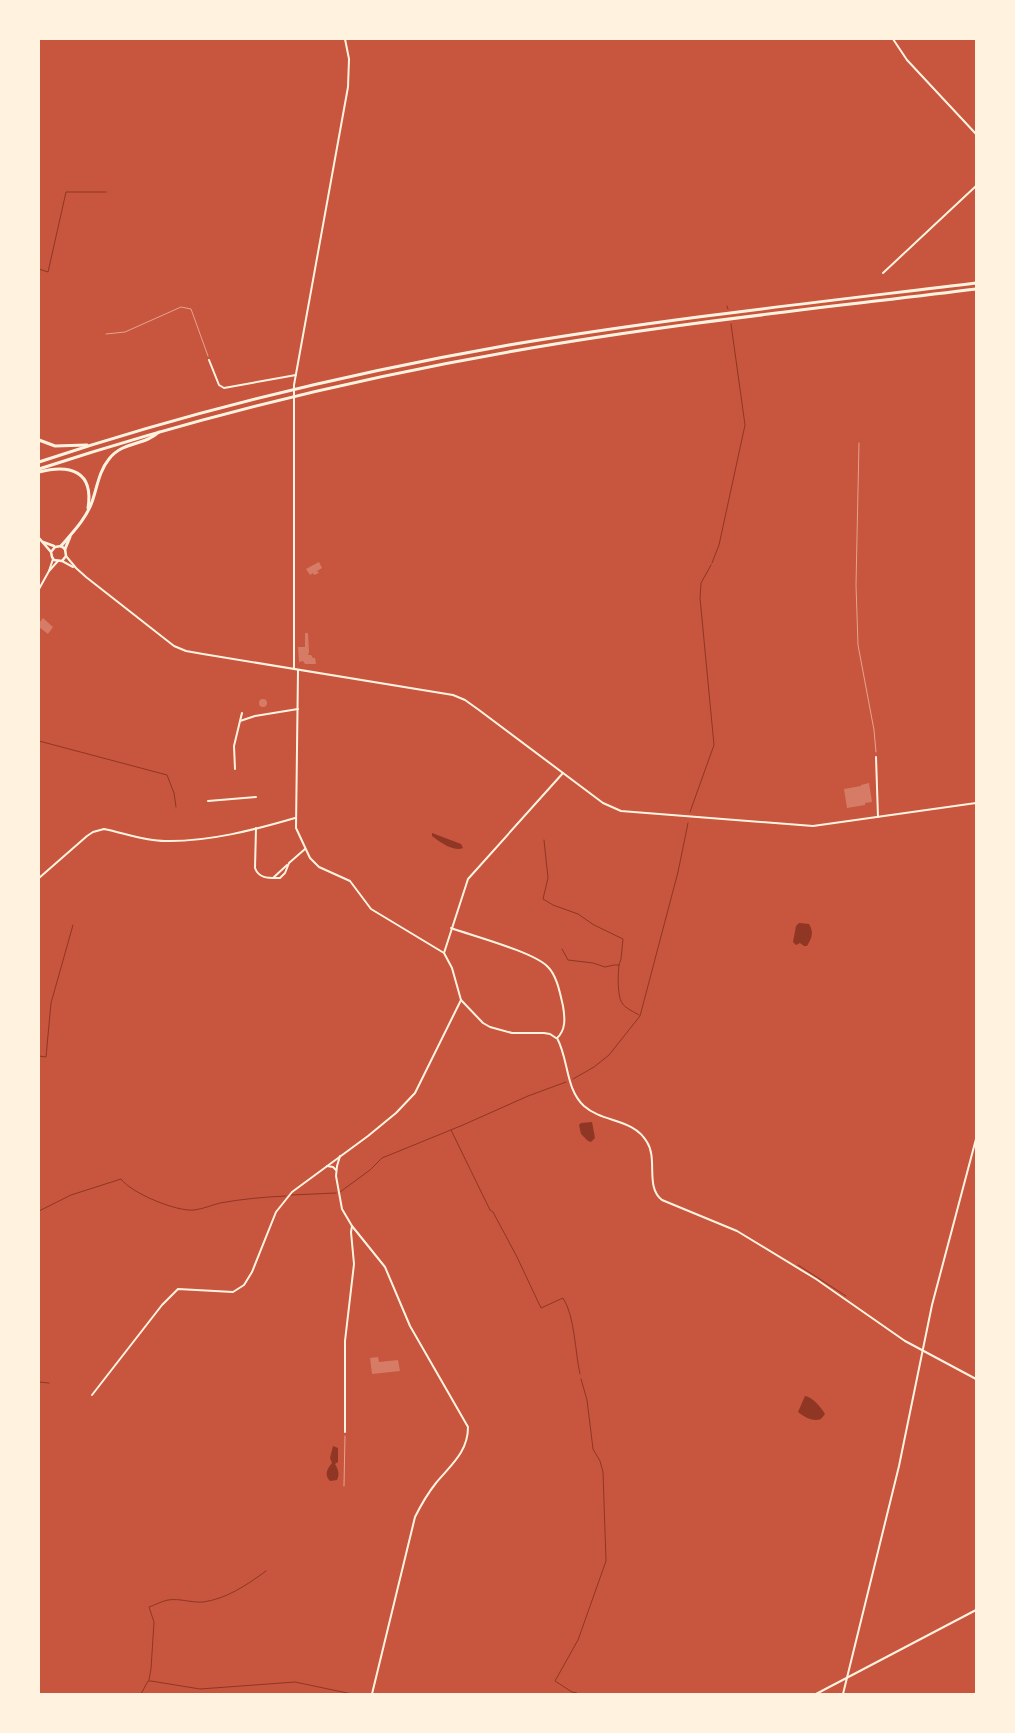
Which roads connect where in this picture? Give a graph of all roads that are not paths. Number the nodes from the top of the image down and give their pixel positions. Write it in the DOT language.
graph roads {
  1 [pos="345,39"];
  2 [pos="893,39"];
  3 [pos="976,134"];
  4 [pos="976,186"];
  5 [pos="883,273"];
  6 [pos="976,283"];
  7 [pos="976,289"];
  8 [pos="209,360"];
  9 [pos="296,375"];
  10 [pos="159,432"];
  11 [pos="39,440"];
  12 [pos="93,444"];
  13 [pos="39,462"];
  14 [pos="39,470"];
  15 [pos="88,511"];
  16 [pos="70,536"];
  17 [pos="39,538"];
  18 [pos="42,541"];
  19 [pos="61,546"];
  20 [pos="55,547"];
  21 [pos="65,549"];
  22 [pos="51,552"];
  23 [pos="66,556"];
  24 [pos="53,559"];
  25 [pos="62,561"];
  26 [pos="58,562"];
  27 [pos="76,568"];
  28 [pos="49,572"];
  29 [pos="39,590"];
  30 [pos="294,669"];
  31 [pos="298,670"];
  32 [pos="298,709"];
  33 [pos="242,713"];
  34 [pos="240,721"];
  35 [pos="876,757"];
  36 [pos="235,769"];
  37 [pos="563,773"];
  38 [pos="256,797"];
  39 [pos="208,801"];
  40 [pos="976,803"];
  41 [pos="878,817"];
  42 [pos="295,818"];
  43 [pos="256,828"];
  44 [pos="305,848"];
  45 [pos="289,863"];
  46 [pos="39,878"];
  47 [pos="273,878"];
  48 [pos="451,928"];
  49 [pos="444,948"];
  50 [pos="439,949"];
  51 [pos="444,953"];
  52 [pos="461,1000"];
  53 [pos="557,1038"];
  54 [pos="976,1138"];
  55 [pos="340,1156"];
  56 [pos="327,1166"];
  57 [pos="336,1170"];
  58 [pos="352,1226"];
  59 [pos="923,1352"];
  60 [pos="976,1379"];
  61 [pos="92,1395"];
  62 [pos="345,1432"];
  63 [pos="976,1610"];
  64 [pos="847,1678"];
  65 [pos="372,1694"];
  66 [pos="816,1694"];
  67 [pos="843,1694"];
  1 -- 9 [label="street"];
  2 -- 3 [label="street"];
  4 -- 5 [label="street"];
  6 -- 12 [label="highway"];
  7 -- 10 [label="highway"];
  8 -- 9 [label="street"];
  9 -- 30 [label="street"];
  10 -- 14 [label="highway"];
  10 -- 15 [label="highway"];
  11 -- 12 [label="highway"];
  12 -- 13 [label="highway"];
  14 -- 15 [label="highway"];
  15 -- 16 [label="highway"];
  16 -- 19 [label="highway"];
  16 -- 21 [label="highway"];
  17 -- 18 [label="main road"];
  18 -- 20 [label="main road"];
  18 -- 22 [label="main road"];
  19 -- 20 [label="main road"];
  19 -- 21 [label="main road"];
  20 -- 22 [label="main road"];
  21 -- 23 [label="main road"];
  22 -- 24 [label="main road"];
  23 -- 25 [label="main road"];
  23 -- 27 [label="street"];
  24 -- 26 [label="main road"];
  24 -- 28 [label="street"];
  25 -- 26 [label="main road"];
  25 -- 27 [label="street"];
  26 -- 28 [label="street"];
  27 -- 30 [label="street"];
  28 -- 29 [label="street"];
  30 -- 31 [label="street"];
  31 -- 32 [label="street"];
  31 -- 37 [label="street"];
  32 -- 34 [label="street"];
  32 -- 42 [label="street"];
  33 -- 34 [label="street"];
  34 -- 36 [label="street"];
  35 -- 41 [label="street"];
  37 -- 41 [label="street"];
  37 -- 48 [label="street"];
  38 -- 39 [label="street"];
  40 -- 41 [label="street"];
  42 -- 43 [label="street"];
  42 -- 44 [label="street"];
  43 -- 46 [label="street"];
  43 -- 47 [label="street"];
  44 -- 45 [label="street"];
  44 -- 50 [label="street"];
  45 -- 47 [label="street"];
  45 -- 47 [label="street"];
  48 -- 49 [label="street"];
  48 -- 53 [label="street"];
  49 -- 50 [label="street"];
  49 -- 51 [label="street"];
  50 -- 51 [label="street"];
  51 -- 52 [label="street"];
  52 -- 53 [label="street"];
  52 -- 55 [label="street"];
  53 -- 59 [label="street"];
  54 -- 59 [label="street"];
  55 -- 56 [label="street"];
  55 -- 57 [label="street"];
  56 -- 57 [label="street"];
  56 -- 61 [label="street"];
  57 -- 58 [label="street"];
  58 -- 62 [label="street"];
  58 -- 65 [label="street"];
  59 -- 60 [label="street"];
  59 -- 64 [label="street"];
  63 -- 64 [label="street"];
  64 -- 66 [label="street"];
  64 -- 67 [label="street"];
}
